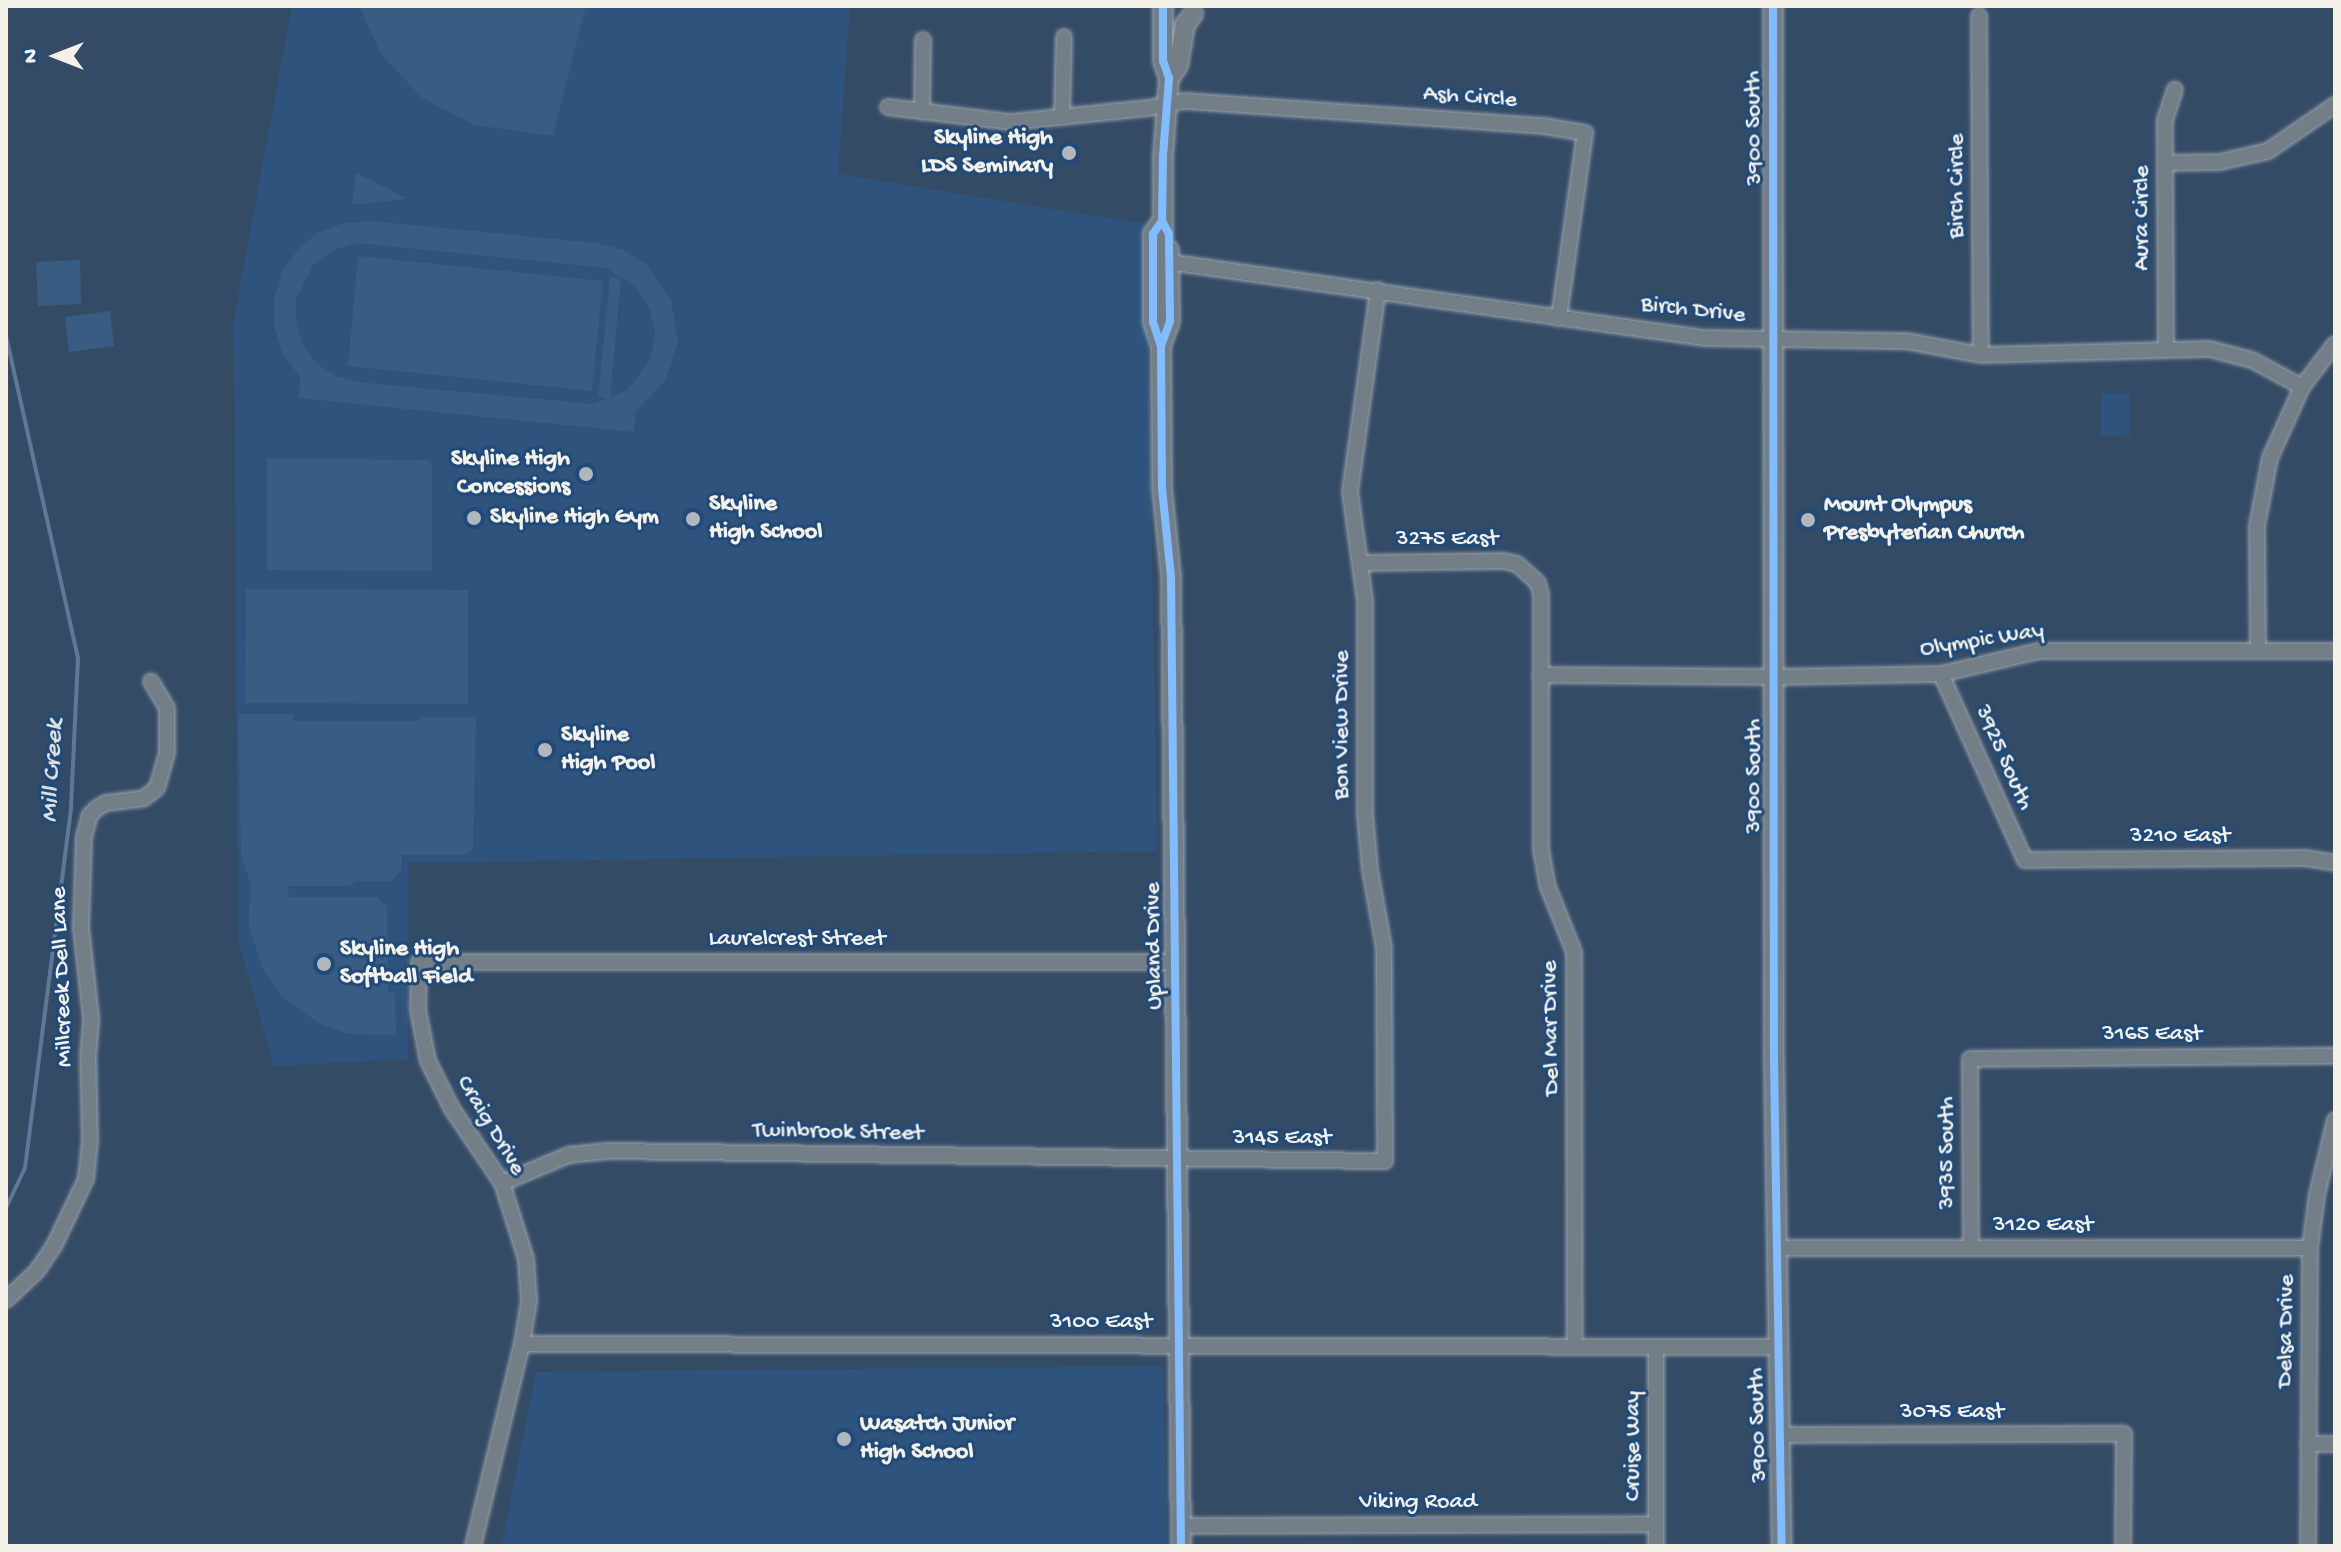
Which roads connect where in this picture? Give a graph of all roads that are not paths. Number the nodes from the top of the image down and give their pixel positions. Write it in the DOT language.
graph roads {
  1 [pos="1163,6"];
  2 [pos="1773,6"];
  3 [pos="1200,10"];
  4 [pos="1979,16"];
  5 [pos="1064,37"];
  6 [pos="923,40"];
  7 [pos="1169,78"];
  8 [pos="2175,90"];
  9 [pos="1166,104"];
  10 [pos="2335,105"];
  11 [pos="888,107"];
  12 [pos="922,112"];
  13 [pos="1062,117"];
  14 [pos="2165,163"];
  15 [pos="1162,221"];
  16 [pos="1169,262"];
  17 [pos="1378,290"];
  18 [pos="1559,318"];
  19 [pos="1775,340"];
  20 [pos="2335,344"];
  21 [pos="1161,346"];
  22 [pos="2166,348"];
  23 [pos="1981,355"];
  24 [pos="2302,387"];
  25 [pos="1360,563"];
  26 [pos="1531,573"];
  27 [pos="2258,651"];
  28 [pos="2335,651"];
  29 [pos="1941,674"];
  30 [pos="1540,675"];
  31 [pos="1775,677"];
  32 [pos="151,681"];
  33 [pos="2025,860"];
  34 [pos="2335,863"];
  35 [pos="419,962"];
  36 [pos="1176,962"];
  37 [pos="2335,1056"];
  38 [pos="1970,1059"];
  39 [pos="2335,1120"];
  40 [pos="1179,1161"];
  41 [pos="1385,1161"];
  42 [pos="502,1183"];
  43 [pos="1776,1248"];
  44 [pos="1971,1248"];
  45 [pos="2310,1248"];
  46 [pos="6,1300"];
  47 [pos="522,1344"];
  48 [pos="1179,1346"];
  49 [pos="1575,1346"];
  50 [pos="1656,1347"];
  51 [pos="1777,1347"];
  52 [pos="1780,1435"];
  53 [pos="2308,1444"];
  54 [pos="2335,1444"];
  55 [pos="1656,1524"];
  56 [pos="1180,1526"];
  57 [pos="473,1546"];
  58 [pos="1181,1546"];
  59 [pos="1656,1546"];
  60 [pos="1782,1546"];
  61 [pos="2123,1546"];
  62 [pos="2308,1546"];
  1 -- 3 [label="street"];
  1 -- 7 [label="street, Upland Drive"];
  2 -- 19 [label="street, 3900 South"];
  3 -- 7 [label="street, Upland Drive"];
  4 -- 23 [label="street, Birch Circle"];
  5 -- 13 [label="street"];
  6 -- 12 [label="street"];
  7 -- 9 [label="street, Upland Drive"];
  8 -- 14 [label="street, Aura Circle"];
  9 -- 13 [label="street"];
  9 -- 15 [label="street, Upland Drive"];
  9 -- 18 [label="street, Ash Circle"];
  10 -- 14 [label="street"];
  11 -- 12 [label="street"];
  12 -- 13 [label="street"];
  14 -- 22 [label="street, Aura Circle"];
  15 -- 16 [label="street, Upland Drive"];
  15 -- 21 [label="street, Upland Drive"];
  16 -- 17 [label="street, Birch Drive"];
  16 -- 21 [label="street, Upland Drive"];
  17 -- 18 [label="street, Birch Drive"];
  17 -- 25 [label="street, Bon View Drive"];
  18 -- 19 [label="street, Birch Drive"];
  19 -- 23 [label="street, Birch Drive"];
  19 -- 31 [label="street, 3900 South"];
  20 -- 24 [label="street"];
  21 -- 36 [label="street, Upland Drive"];
  22 -- 23 [label="street, Birch Drive"];
  22 -- 24 [label="street, Birch Drive"];
  24 -- 27 [label="street"];
  25 -- 26 [label="street, 3275 East"];
  25 -- 41 [label="street, Bon View Drive"];
  26 -- 30 [label="street, Del Mar Drive"];
  27 -- 28 [label="street, Olympic Way"];
  27 -- 29 [label="street, Olympic Way"];
  29 -- 31 [label="street, Olympic Way"];
  29 -- 33 [label="street, 3925 South"];
  30 -- 31 [label="street, Olympic Way"];
  30 -- 49 [label="street, Del Mar Drive"];
  31 -- 43 [label="street, 3900 South"];
  32 -- 46 [label="street, Millcreek Dell Lane"];
  33 -- 34 [label="street, 3210 East"];
  35 -- 36 [label="street, Laurelcrest Street"];
  35 -- 42 [label="street, Craig Drive"];
  36 -- 40 [label="street, Upland Drive"];
  37 -- 38 [label="street, 3165 East"];
  38 -- 44 [label="street, 3935 South"];
  39 -- 45 [label="street, Delsa Drive"];
  40 -- 41 [label="street, 3145 East"];
  40 -- 42 [label="street, Twinbrook Street"];
  40 -- 48 [label="street, Upland Drive"];
  42 -- 47 [label="street, Craig Drive"];
  43 -- 44 [label="street, 3120 East"];
  43 -- 51 [label="street, 3900 South"];
  44 -- 45 [label="street, 3120 East"];
  45 -- 53 [label="street, Delsa Drive"];
  47 -- 48 [label="street, 3100 East"];
  47 -- 57 [label="street, Craig Drive"];
  48 -- 49 [label="street, 3100 East"];
  48 -- 56 [label="street, Upland Drive"];
  49 -- 50 [label="street, 3100 East"];
  50 -- 51 [label="street, 3100 East"];
  50 -- 55 [label="street, Cruise Way"];
  51 -- 52 [label="street, 3900 South"];
  52 -- 60 [label="street, 3900 South"];
  52 -- 61 [label="street, 3075 East"];
  53 -- 54 [label="street"];
  53 -- 62 [label="street, Delsa Drive"];
  55 -- 56 [label="street, Viking Road"];
  55 -- 59 [label="street, Cruise Way"];
  56 -- 58 [label="street, Upland Drive"];
}
